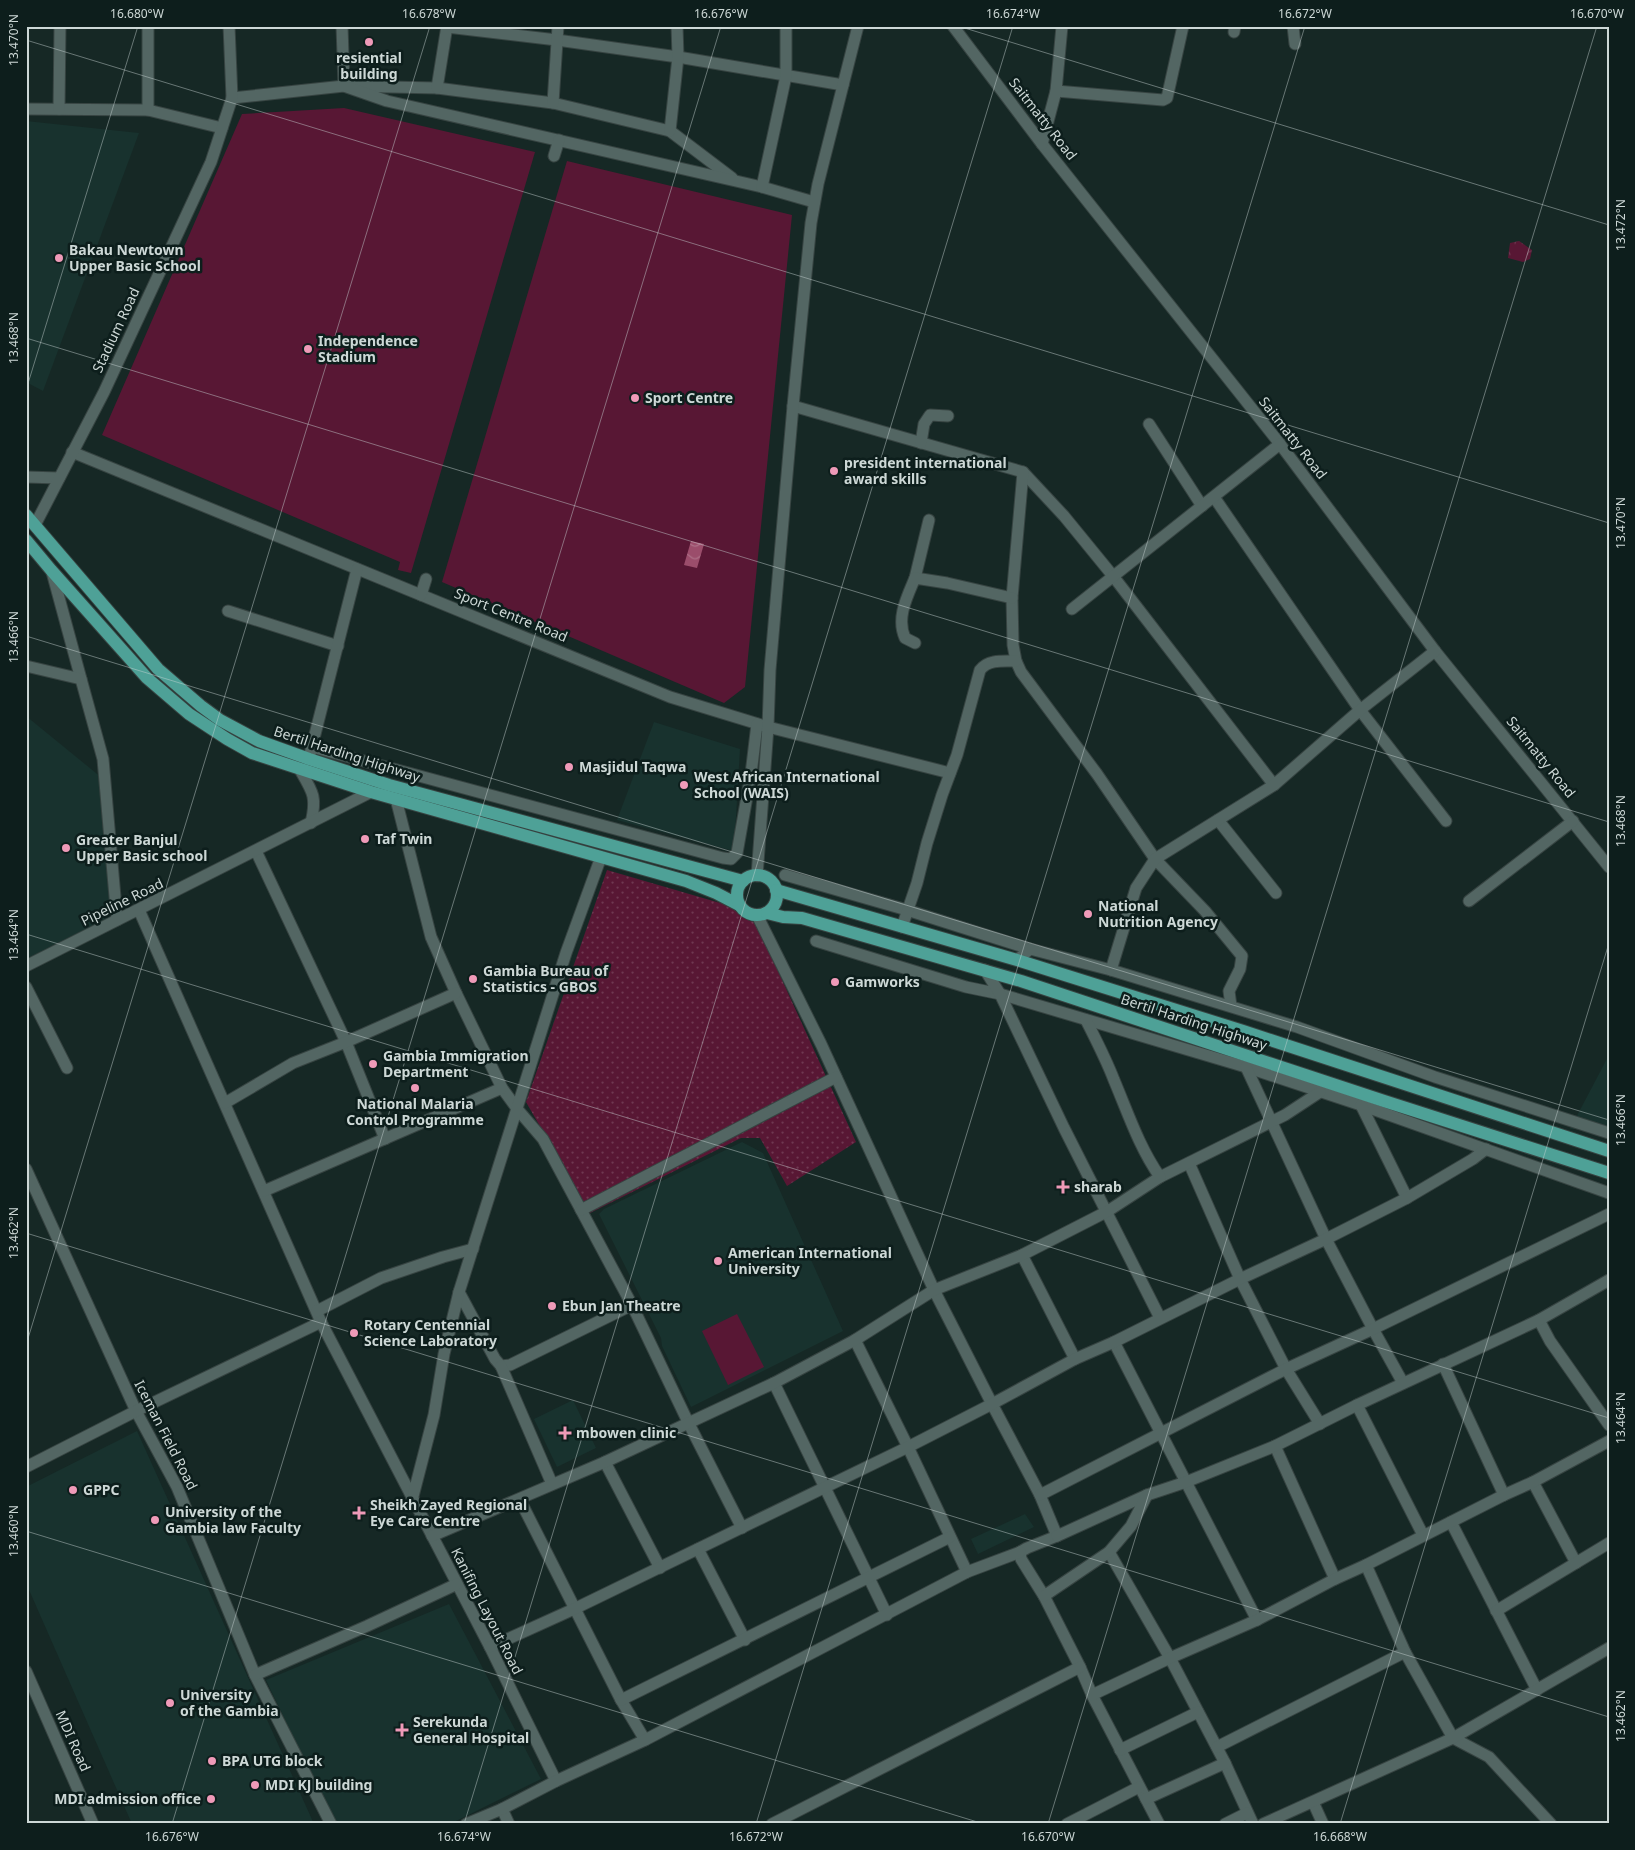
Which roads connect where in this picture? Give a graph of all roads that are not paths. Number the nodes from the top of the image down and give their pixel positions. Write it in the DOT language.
graph roads {
  1 [pos="60,26"];
  2 [pos="148,26"];
  3 [pos="229,26"];
  4 [pos="342,26"];
  5 [pos="558,26"];
  6 [pos="677,26"];
  7 [pos="786,26"];
  8 [pos="858,26"];
  9 [pos="953,26"];
  10 [pos="1062,26"];
  11 [pos="1183,26"];
  12 [pos="1293,26"];
  13 [pos="447,27"];
  14 [pos="557,40"];
  15 [pos="1295,44"];
  16 [pos="678,57"];
  17 [pos="786,76"];
  18 [pos="843,85"];
  19 [pos="344,86"];
  20 [pos="437,88"];
  21 [pos="1056,91"];
  22 [pos="232,98"];
  23 [pos="553,103"];
  24 [pos="26,109"];
  25 [pos="59,109"];
  26 [pos="148,110"];
  27 [pos="222,128"];
  28 [pos="670,131"];
  29 [pos="559,140"];
  30 [pos="1042,144"];
  31 [pos="554,156"];
  32 [pos="735,180"];
  33 [pos="762,187"];
  34 [pos="814,202"];
  35 [pos="793,406"];
  36 [pos="948,416"];
  37 [pos="1149,424"];
  38 [pos="922,443"];
  39 [pos="1280,444"];
  40 [pos="72,452"];
  41 [pos="1023,472"];
  42 [pos="26,476"];
  43 [pos="59,478"];
  44 [pos="1214,497"];
  45 [pos="1202,506"];
  46 [pos="26,515"];
  47 [pos="928,520"];
  48 [pos="35,525"];
  49 [pos="26,540"];
  50 [pos="357,569"];
  51 [pos="51,570"];
  52 [pos="1113,576"];
  53 [pos="915,578"];
  54 [pos="426,579"];
  55 [pos="421,595"];
  56 [pos="1012,598"];
  57 [pos="1072,609"];
  58 [pos="228,611"];
  59 [pos="915,643"];
  60 [pos="338,646"];
  61 [pos="1435,651"];
  62 [pos="1016,661"];
  63 [pos="26,666"];
  64 [pos="81,679"];
  65 [pos="1360,710"];
  66 [pos="757,724"];
  67 [pos="768,727"];
  68 [pos="310,753"];
  69 [pos="300,770"];
  70 [pos="950,773"];
  71 [pos="1274,785"];
  72 [pos="371,792"];
  73 [pos="396,799"];
  74 [pos="1218,820"];
  75 [pos="1446,821"];
  76 [pos="1573,821"];
  77 [pos="311,823"];
  78 [pos="256,851"];
  79 [pos="601,857"];
  80 [pos="1155,859"];
  81 [pos="1609,867"];
  82 [pos="785,875"];
  83 [pos="757,876"];
  84 [pos="743,881"];
  85 [pos="776,890"];
  86 [pos="1276,893"];
  87 [pos="1469,901"];
  88 [pos="740,905"];
  89 [pos="139,910"];
  90 [pos="907,910"];
  91 [pos="762,914"];
  92 [pos="117,920"];
  93 [pos="902,927"];
  94 [pos="816,941"];
  95 [pos="1030,949"];
  96 [pos="1017,960"];
  97 [pos="26,966"];
  98 [pos="985,970"];
  99 [pos="1111,970"];
  100 [pos="26,987"];
  101 [pos="456,993"];
  102 [pos="1000,994"];
  103 [pos="1231,1006"];
  104 [pos="1086,1020"];
  105 [pos="346,1042"];
  106 [pos="66,1068"];
  107 [pos="1246,1068"];
  108 [pos="836,1078"];
  109 [pos="502,1088"];
  110 [pos="1320,1092"];
  111 [pos="226,1103"];
  112 [pos="1361,1105"];
  113 [pos="518,1110"];
  114 [pos="1272,1121"];
  115 [pos="1609,1133"];
  116 [pos="385,1139"];
  117 [pos="1486,1149"];
  118 [pos="1609,1151"];
  119 [pos="1189,1163"];
  120 [pos="26,1169"];
  121 [pos="1609,1173"];
  122 [pos="1160,1177"];
  123 [pos="264,1192"];
  124 [pos="1609,1193"];
  125 [pos="1407,1198"];
  126 [pos="581,1210"];
  127 [pos="1108,1211"];
  128 [pos="1609,1214"];
  129 [pos="1326,1239"];
  130 [pos="473,1249"];
  131 [pos="1022,1255"];
  132 [pos="1240,1279"];
  133 [pos="1609,1280"];
  134 [pos="934,1290"];
  135 [pos="460,1292"];
  136 [pos="632,1305"];
  137 [pos="319,1316"];
  138 [pos="1160,1318"];
  139 [pos="1539,1320"];
  140 [pos="1373,1330"];
  141 [pos="854,1340"];
  142 [pos="1114,1342"];
  143 [pos="1075,1358"];
  144 [pos="1442,1364"];
  145 [pos="501,1366"];
  146 [pos="1286,1369"];
  147 [pos="774,1383"];
  148 [pos="1403,1383"];
  149 [pos="992,1404"];
  150 [pos="1357,1405"];
  151 [pos="136,1411"];
  152 [pos="688,1422"];
  153 [pos="1320,1424"];
  154 [pos="1609,1425"];
  155 [pos="1162,1433"];
  156 [pos="1609,1441"];
  157 [pos="1275,1446"];
  158 [pos="908,1447"];
  159 [pos="605,1462"];
  160 [pos="26,1466"];
  161 [pos="1186,1482"];
  162 [pos="1533,1482"];
  163 [pos="552,1484"];
  164 [pos="825,1487"];
  165 [pos="1146,1494"];
  166 [pos="1040,1495"];
  167 [pos="1504,1495"];
  168 [pos="412,1500"];
  169 [pos="520,1500"];
  170 [pos="1451,1522"];
  171 [pos="742,1528"];
  172 [pos="1423,1535"];
  173 [pos="432,1536"];
  174 [pos="1056,1536"];
  175 [pos="950,1537"];
  176 [pos="1609,1543"];
  177 [pos="698,1549"];
  178 [pos="1020,1552"];
  179 [pos="1109,1552"];
  180 [pos="1576,1564"];
  181 [pos="1366,1565"];
  182 [pos="660,1568"];
  183 [pos="967,1572"];
  184 [pos="868,1578"];
  185 [pos="1335,1578"];
  186 [pos="457,1584"];
  187 [pos="1044,1596"];
  188 [pos="574,1609"];
  189 [pos="1496,1611"];
  190 [pos="887,1614"];
  191 [pos="1257,1620"];
  192 [pos="745,1640"];
  193 [pos="490,1647"];
  194 [pos="1609,1648"];
  195 [pos="1405,1652"];
  196 [pos="1170,1658"];
  197 [pos="1080,1667"];
  198 [pos="26,1671"];
  199 [pos="255,1675"];
  200 [pos="1537,1690"];
  201 [pos="1092,1695"];
  202 [pos="621,1700"];
  203 [pos="1198,1712"];
  204 [pos="1453,1738"];
  205 [pos="645,1740"];
  206 [pos="1217,1747"];
  207 [pos="1120,1750"];
  208 [pos="1225,1763"];
  209 [pos="556,1781"];
  210 [pos="1139,1787"];
  211 [pos="1146,1799"];
  212 [pos="1313,1802"];
  213 [pos="502,1809"];
  214 [pos="1247,1813"];
  215 [pos="93,1824"];
  216 [pos="330,1824"];
  217 [pos="466,1824"];
  218 [pos="509,1824"];
  219 [pos="772,1824"];
  220 [pos="1067,1824"];
  221 [pos="1159,1824"];
  222 [pos="1225,1824"];
  223 [pos="1253,1824"];
  224 [pos="1262,1824"];
  225 [pos="1323,1824"];
  226 [pos="1552,1824"];
  1 -- 25 [label="street"];
  2 -- 26 [label="street"];
  3 -- 22 [label="street, Stadium Road"];
  4 -- 19 [label="street"];
  5 -- 14 [label="street"];
  6 -- 16 [label="street"];
  7 -- 17 [label="street"];
  8 -- 18 [label="street"];
  9 -- 30 [label="street, Saitmatty Road"];
  10 -- 21 [label="street"];
  11 -- 21 [label="street"];
  12 -- 15 [label="street"];
  13 -- 14 [label="street"];
  13 -- 20 [label="street"];
  14 -- 16 [label="street"];
  14 -- 23 [label="street"];
  16 -- 17 [label="street"];
  16 -- 28 [label="street"];
  17 -- 18 [label="street"];
  17 -- 33 [label="street"];
  18 -- 34 [label="street"];
  19 -- 20 [label="street"];
  19 -- 22 [label="street"];
  19 -- 29 [label="street"];
  20 -- 23 [label="street"];
  21 -- 30 [label="street"];
  22 -- 27 [label="street, Stadium Road"];
  23 -- 28 [label="street"];
  24 -- 25 [label="street"];
  25 -- 26 [label="street"];
  26 -- 27 [label="street"];
  27 -- 40 [label="street, Stadium Road"];
  28 -- 32 [label="street"];
  29 -- 31 [label="street"];
  29 -- 32 [label="street"];
  30 -- 39 [label="street, Saitmatty Road"];
  32 -- 33 [label="street"];
  33 -- 34 [label="street"];
  34 -- 35 [label="street"];
  35 -- 38 [label="street"];
  35 -- 67 [label="street"];
  36 -- 38 [label="street"];
  37 -- 45 [label="street"];
  38 -- 41 [label="street"];
  39 -- 44 [label="street"];
  39 -- 61 [label="street, Saitmatty Road"];
  40 -- 43 [label="street, Stadium Road"];
  40 -- 50 [label="street, Sport Centre Road"];
  41 -- 52 [label="street"];
  41 -- 56 [label="street"];
  42 -- 43 [label="street"];
  43 -- 48 [label="street, Stadium Road"];
  44 -- 45 [label="street"];
  44 -- 65 [label="street"];
  45 -- 52 [label="street"];
  46 -- 48 [label="main road, Bertil Harding Highway"];
  47 -- 53 [label="street"];
  48 -- 68 [label="main road, Bertil Harding Highway"];
  49 -- 51 [label="main road, Bertil Harding Highway"];
  50 -- 55 [label="street, Sport Centre Road"];
  50 -- 60 [label="street"];
  51 -- 64 [label="street"];
  51 -- 69 [label="main road, Bertil Harding Highway"];
  52 -- 57 [label="street"];
  52 -- 71 [label="street"];
  53 -- 56 [label="street"];
  53 -- 59 [label="street"];
  54 -- 55 [label="street"];
  55 -- 66 [label="street, Sport Centre Road"];
  56 -- 62 [label="street"];
  58 -- 60 [label="street"];
  60 -- 68 [label="street"];
  61 -- 65 [label="street"];
  61 -- 76 [label="street, Saitmatty Road"];
  62 -- 70 [label="street"];
  62 -- 80 [label="street"];
  63 -- 64 [label="street"];
  64 -- 92 [label="street"];
  65 -- 71 [label="street"];
  65 -- 75 [label="street"];
  66 -- 67 [label="street, Sport Centre Road"];
  66 -- 68 [label="street"];
  67 -- 70 [label="street, Sport Centre Road"];
  67 -- 83 [label="street"];
  68 -- 84 [label="main road, Bertil Harding Highway"];
  69 -- 72 [label="main road, Bertil Harding Highway"];
  69 -- 77 [label="street"];
  70 -- 90 [label="street"];
  71 -- 74 [label="street"];
  72 -- 73 [label="main road, Bertil Harding Highway"];
  72 -- 77 [label="street, Pipeline Road"];
  73 -- 79 [label="main road, Bertil Harding Highway"];
  73 -- 101 [label="street"];
  74 -- 80 [label="street"];
  74 -- 86 [label="street"];
  76 -- 81 [label="street, Saitmatty Road"];
  76 -- 87 [label="street"];
  77 -- 78 [label="street, Pipeline Road"];
  78 -- 89 [label="street, Pipeline Road"];
  78 -- 105 [label="street"];
  79 -- 88 [label="main road, Bertil Harding Highway"];
  79 -- 113 [label="street"];
  80 -- 99 [label="street"];
  80 -- 103 [label="street"];
  82 -- 90 [label="street"];
  83 -- 84 [label="main road"];
  83 -- 85 [label="main road"];
  84 -- 88 [label="main road"];
  85 -- 91 [label="main road"];
  85 -- 93 [label="main road, Bertil Harding Highway"];
  88 -- 91 [label="main road"];
  89 -- 92 [label="street, Pipeline Road"];
  89 -- 111 [label="street, Kanifing Layout Road"];
  90 -- 93 [label="street"];
  90 -- 95 [label="street"];
  91 -- 98 [label="main road, Bertil Harding Highway"];
  91 -- 108 [label="street"];
  92 -- 97 [label="street, Pipeline Road"];
  93 -- 96 [label="main road, Bertil Harding Highway"];
  94 -- 102 [label="street"];
  95 -- 96 [label="street"];
  95 -- 99 [label="street"];
  96 -- 118 [label="main road, Bertil Harding Highway"];
  98 -- 102 [label="street"];
  98 -- 121 [label="main road, Bertil Harding Highway"];
  99 -- 103 [label="street"];
  100 -- 106 [label="street"];
  101 -- 105 [label="street"];
  101 -- 109 [label="street"];
  102 -- 104 [label="street"];
  102 -- 127 [label="street"];
  103 -- 115 [label="street"];
  104 -- 107 [label="street"];
  104 -- 122 [label="street"];
  105 -- 111 [label="street"];
  105 -- 116 [label="street"];
  107 -- 110 [label="street"];
  107 -- 114 [label="street"];
  108 -- 126 [label="street"];
  108 -- 134 [label="street"];
  109 -- 113 [label="street"];
  109 -- 116 [label="street"];
  110 -- 112 [label="street"];
  110 -- 114 [label="street"];
  111 -- 123 [label="street, Kanifing Layout Road"];
  112 -- 117 [label="street"];
  112 -- 125 [label="street"];
  113 -- 126 [label="street"];
  113 -- 130 [label="street"];
  114 -- 119 [label="street"];
  114 -- 129 [label="street"];
  116 -- 123 [label="street"];
  117 -- 124 [label="street"];
  117 -- 125 [label="street"];
  119 -- 122 [label="street"];
  119 -- 132 [label="street"];
  120 -- 151 [label="street, Iceman Field Road"];
  122 -- 127 [label="street"];
  123 -- 137 [label="street, Kanifing Layout Road"];
  125 -- 129 [label="street"];
  126 -- 136 [label="street"];
  127 -- 131 [label="street"];
  127 -- 138 [label="street"];
  128 -- 140 [label="street"];
  129 -- 132 [label="street"];
  129 -- 140 [label="street"];
  130 -- 135 [label="street"];
  130 -- 137 [label="street"];
  131 -- 134 [label="street"];
  131 -- 143 [label="street"];
  132 -- 138 [label="street"];
  132 -- 146 [label="street"];
  133 -- 139 [label="street"];
  134 -- 141 [label="street"];
  134 -- 149 [label="street"];
  135 -- 145 [label="street"];
  135 -- 168 [label="street"];
  136 -- 145 [label="street"];
  136 -- 152 [label="street"];
  137 -- 151 [label="street"];
  137 -- 168 [label="street, Kanifing Layout Road"];
  138 -- 142 [label="street"];
  139 -- 144 [label="street"];
  139 -- 154 [label="street"];
  140 -- 146 [label="street"];
  140 -- 148 [label="street"];
  141 -- 147 [label="street"];
  141 -- 158 [label="street"];
  142 -- 143 [label="street"];
  142 -- 155 [label="street"];
  143 -- 149 [label="street"];
  144 -- 148 [label="street"];
  144 -- 167 [label="street"];
  145 -- 163 [label="street"];
  146 -- 153 [label="street"];
  146 -- 155 [label="street"];
  147 -- 152 [label="street"];
  147 -- 164 [label="street"];
  148 -- 150 [label="street"];
  149 -- 158 [label="street"];
  149 -- 166 [label="street"];
  150 -- 153 [label="street"];
  150 -- 172 [label="street"];
  151 -- 160 [label="street"];
  151 -- 199 [label="street, Iceman Field Road"];
  152 -- 159 [label="street"];
  152 -- 171 [label="street"];
  153 -- 157 [label="street"];
  155 -- 161 [label="street"];
  155 -- 166 [label="street"];
  156 -- 162 [label="street"];
  157 -- 161 [label="street"];
  157 -- 185 [label="street"];
  158 -- 164 [label="street"];
  158 -- 175 [label="street"];
  159 -- 163 [label="street"];
  159 -- 182 [label="street"];
  161 -- 165 [label="street"];
  161 -- 191 [label="street"];
  162 -- 167 [label="street"];
  162 -- 180 [label="street"];
  163 -- 169 [label="street"];
  164 -- 171 [label="street"];
  164 -- 184 [label="street"];
  165 -- 174 [label="street"];
  165 -- 179 [label="street"];
  166 -- 174 [label="street"];
  167 -- 170 [label="street"];
  168 -- 173 [label="street, Kanifing Layout Road"];
  169 -- 173 [label="street"];
  169 -- 188 [label="street"];
  170 -- 172 [label="street"];
  170 -- 189 [label="street"];
  171 -- 177 [label="street"];
  172 -- 181 [label="street"];
  173 -- 186 [label="street, Kanifing Layout Road"];
  174 -- 178 [label="street"];
  175 -- 183 [label="street"];
  175 -- 184 [label="street"];
  176 -- 180 [label="street"];
  177 -- 182 [label="street"];
  177 -- 192 [label="street"];
  178 -- 183 [label="street"];
  178 -- 187 [label="street"];
  179 -- 187 [label="street"];
  179 -- 196 [label="street"];
  180 -- 189 [label="street"];
  181 -- 185 [label="street"];
  181 -- 195 [label="street"];
  182 -- 188 [label="street"];
  183 -- 190 [label="street"];
  184 -- 190 [label="street"];
  184 -- 192 [label="street"];
  185 -- 191 [label="street"];
  186 -- 193 [label="street, Kanifing Layout Road"];
  186 -- 199 [label="street"];
  187 -- 197 [label="street"];
  188 -- 193 [label="street"];
  188 -- 202 [label="street"];
  189 -- 200 [label="street"];
  190 -- 205 [label="street"];
  191 -- 196 [label="street"];
  192 -- 202 [label="street"];
  193 -- 209 [label="street, Kanifing Layout Road"];
  194 -- 200 [label="street"];
  195 -- 204 [label="street"];
  195 -- 206 [label="street"];
  196 -- 201 [label="street"];
  196 -- 203 [label="street"];
  197 -- 201 [label="street"];
  197 -- 219 [label="street"];
  198 -- 215 [label="street, MDI Road"];
  199 -- 216 [label="street, Iceman Field Road"];
  200 -- 204 [label="street"];
  201 -- 207 [label="street"];
  202 -- 205 [label="street"];
  203 -- 206 [label="street"];
  203 -- 207 [label="street"];
  204 -- 212 [label="street"];
  204 -- 226 [label="street"];
  205 -- 209 [label="street"];
  206 -- 208 [label="street"];
  207 -- 210 [label="street"];
  208 -- 211 [label="street"];
  208 -- 214 [label="street"];
  209 -- 213 [label="street"];
  210 -- 211 [label="street"];
  210 -- 220 [label="street"];
  211 -- 221 [label="street"];
  212 -- 224 [label="street"];
  212 -- 225 [label="street"];
  213 -- 217 [label="street"];
  213 -- 218 [label="street"];
  214 -- 222 [label="street"];
  214 -- 223 [label="street"];
}
